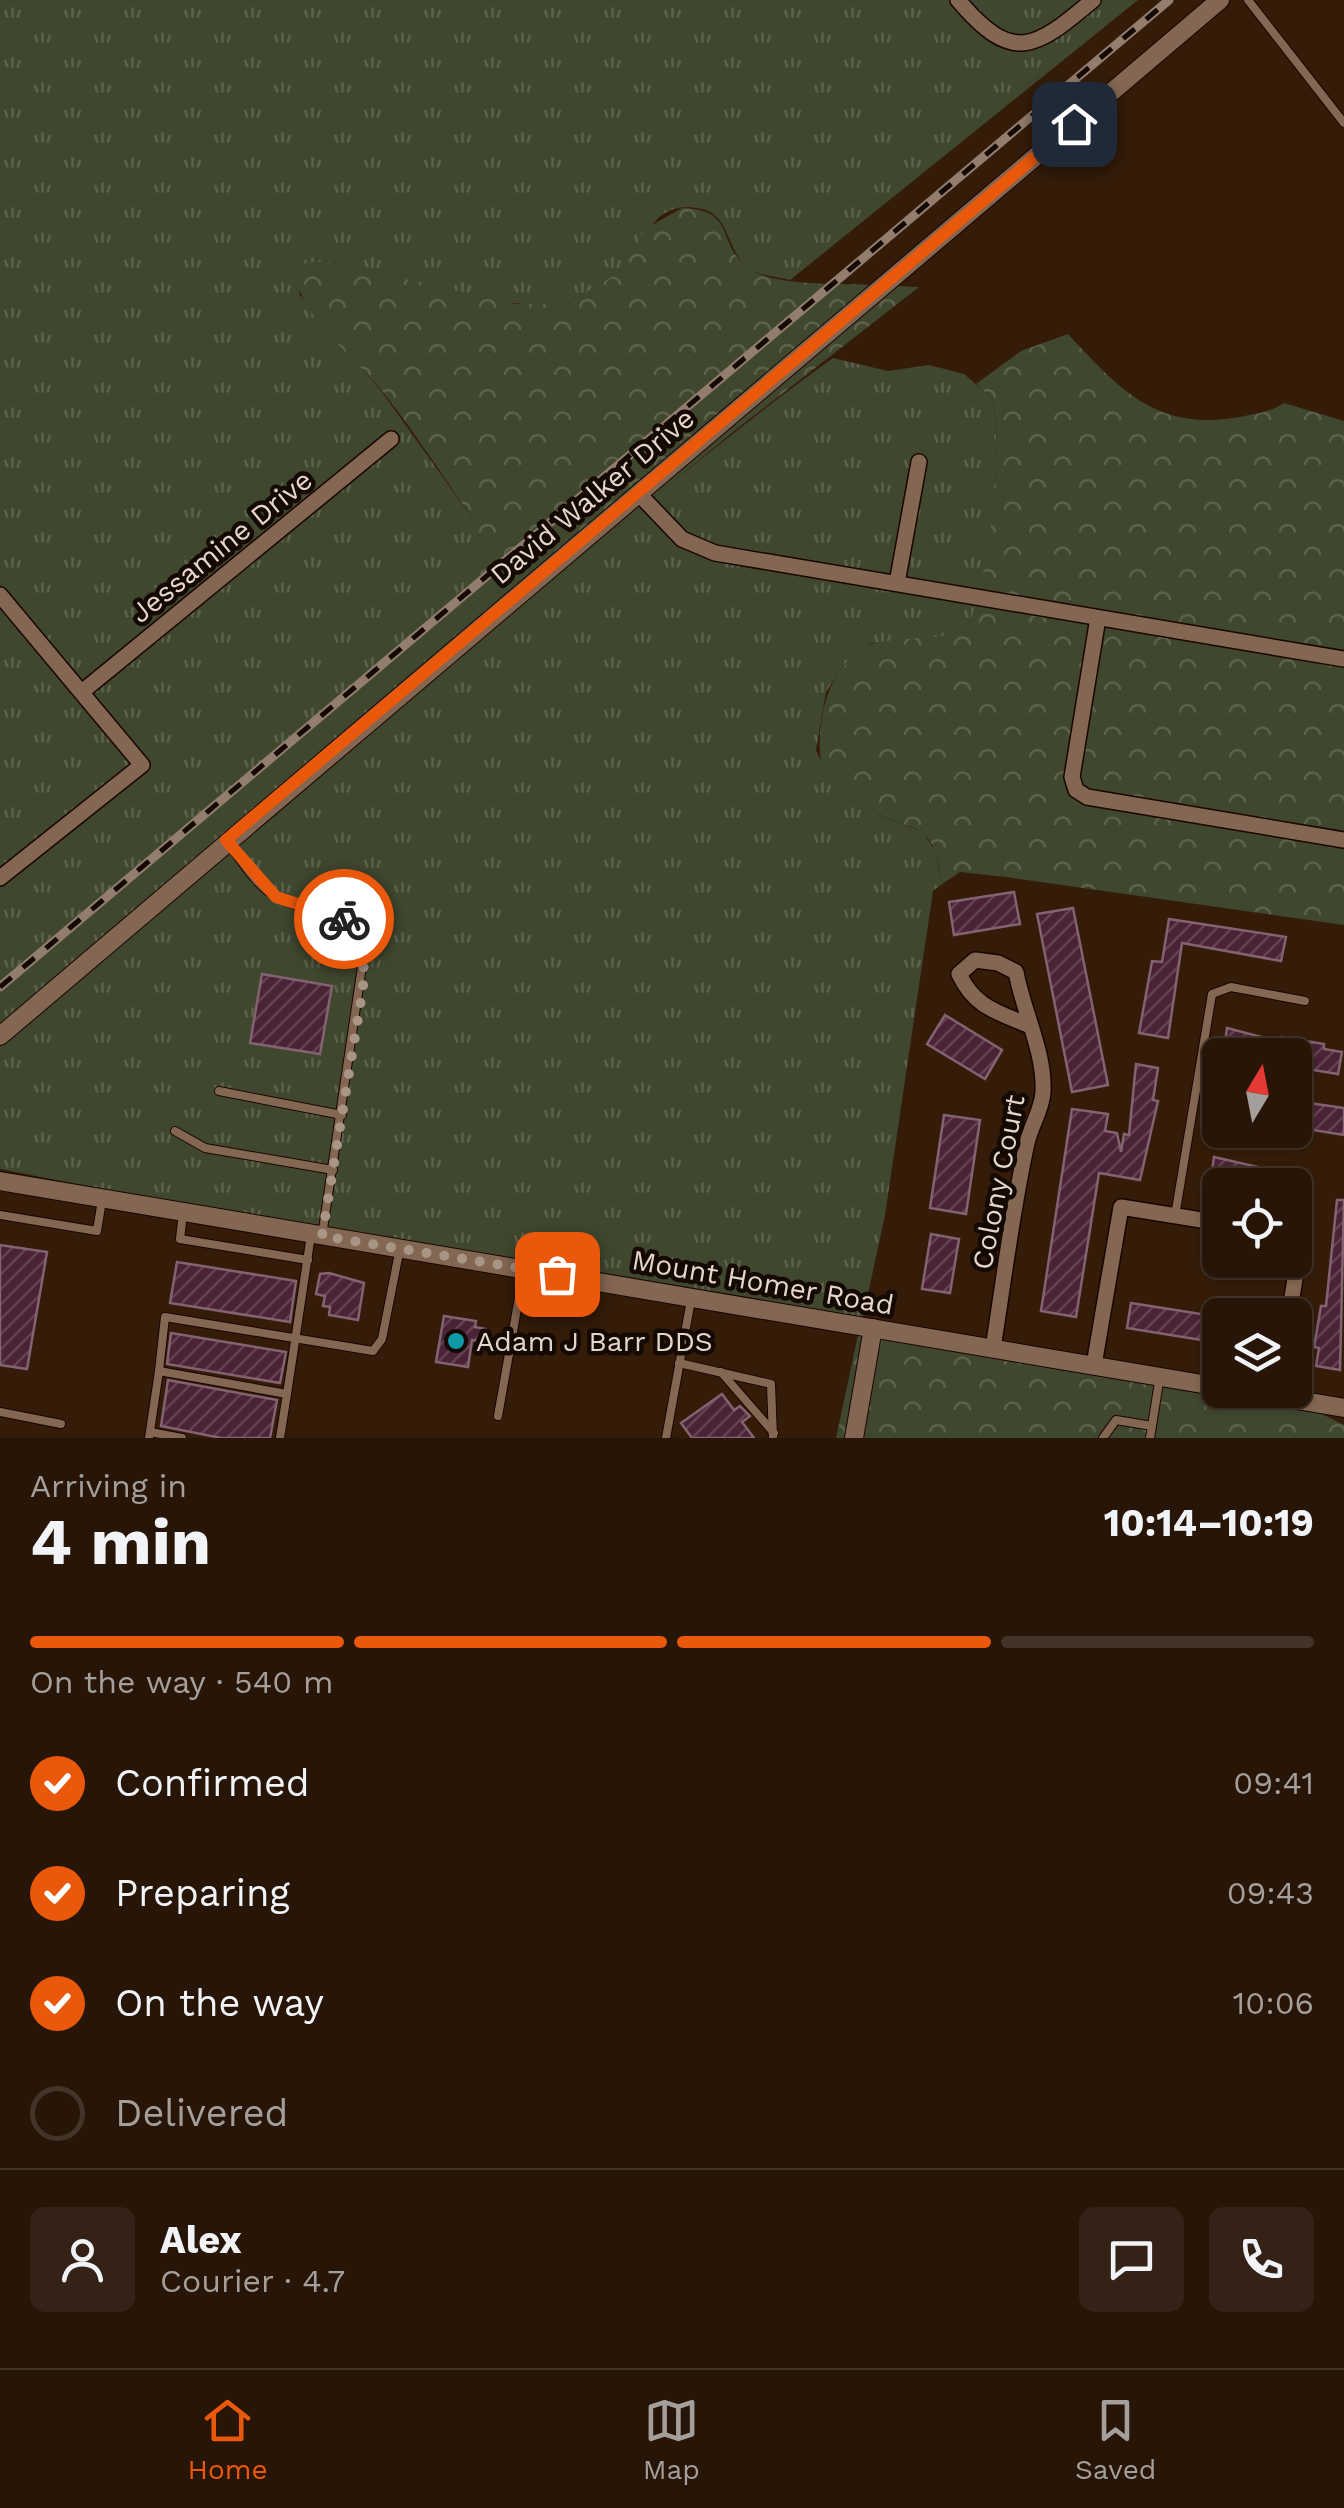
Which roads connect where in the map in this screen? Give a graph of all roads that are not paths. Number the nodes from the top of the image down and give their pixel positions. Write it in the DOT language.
graph roads {
  1 [pos="958,0"];
  2 [pos="1093,0"];
  3 [pos="1220,0"];
  4 [pos="1248,0"];
  5 [pos="1344,123"];
  6 [pos="391,439"];
  7 [pos="919,462"];
  8 [pos="638,493"];
  9 [pos="896,583"];
  10 [pos="0,594"];
  11 [pos="1098,618"];
  12 [pos="1344,659"];
  13 [pos="83,691"];
  14 [pos="226,840"];
  15 [pos="1344,840"];
  16 [pos="0,878"];
  17 [pos="1305,1000"];
  18 [pos="1030,1026"];
  19 [pos="0,1036"];
  20 [pos="219,1091"];
  21 [pos="342,1114"];
  22 [pos="175,1131"];
  23 [pos="333,1170"];
  24 [pos="0,1181"];
  25 [pos="102,1200"];
  26 [pos="184,1214"];
  27 [pos="0,1215"];
  28 [pos="1175,1216"];
  29 [pos="1202,1220"];
  30 [pos="317,1235"];
  31 [pos="400,1248"];
  32 [pos="308,1260"];
  33 [pos="524,1269"];
  34 [pos="692,1298"];
  35 [pos="873,1328"];
  36 [pos="296,1338"];
  37 [pos="994,1348"];
  38 [pos="679,1362"];
  39 [pos="1094,1365"];
  40 [pos="719,1369"];
  41 [pos="159,1371"];
  42 [pos="1160,1376"];
  43 [pos="1202,1384"];
  44 [pos="287,1394"];
  45 [pos="1312,1401"];
  46 [pos="1344,1408"];
  47 [pos="0,1412"];
  48 [pos="498,1416"];
  49 [pos="61,1424"];
  50 [pos="1152,1426"];
  51 [pos="150,1435"];
  52 [pos="774,1435"];
  53 [pos="182,1438"];
  54 [pos="280,1438"];
  55 [pos="666,1438"];
  56 [pos="854,1438"];
  57 [pos="1103,1438"];
  58 [pos="1150,1438"];
  1 -- 2 [label="street"];
  3 -- 8 [label="street, David Walker Drive"];
  4 -- 5 [label="lane"];
  6 -- 13 [label="street, Jessamine Drive"];
  7 -- 9 [label="street"];
  8 -- 9 [label="street"];
  8 -- 14 [label="street, David Walker Drive"];
  9 -- 11 [label="street"];
  10 -- 13 [label="street"];
  11 -- 12 [label="street"];
  11 -- 15 [label="street"];
  13 -- 16 [label="street"];
  14 -- 19 [label="street, David Walker Drive"];
  14 -- 21 [label="lane"];
  17 -- 28 [label="lane"];
  18 -- 18 [label="street, Colony Court"];
  18 -- 37 [label="street, Colony Court"];
  20 -- 21 [label="lane"];
  21 -- 23 [label="lane"];
  22 -- 23 [label="lane"];
  23 -- 30 [label="lane"];
  24 -- 25 [label="street, Mount Homer Road"];
  25 -- 26 [label="street, Mount Homer Road"];
  25 -- 27 [label="lane"];
  26 -- 30 [label="street, Mount Homer Road"];
  26 -- 32 [label="lane"];
  28 -- 29 [label="street"];
  28 -- 39 [label="street"];
  30 -- 31 [label="street, Mount Homer Road"];
  30 -- 32 [label="lane"];
  31 -- 33 [label="street, Mount Homer Road"];
  31 -- 36 [label="lane"];
  32 -- 36 [label="lane"];
  33 -- 34 [label="street, Mount Homer Road"];
  33 -- 48 [label="lane"];
  34 -- 35 [label="street, Mount Homer Road"];
  34 -- 38 [label="lane"];
  35 -- 37 [label="street, Mount Homer Road"];
  35 -- 56 [label="street"];
  36 -- 41 [label="lane"];
  36 -- 44 [label="lane"];
  37 -- 39 [label="street, Mount Homer Road"];
  38 -- 40 [label="lane"];
  38 -- 55 [label="lane"];
  39 -- 42 [label="street, Mount Homer Road"];
  40 -- 52 [label="lane"];
  40 -- 52 [label="lane"];
  41 -- 44 [label="lane"];
  41 -- 51 [label="lane"];
  42 -- 43 [label="street, Mount Homer Road"];
  42 -- 50 [label="lane"];
  44 -- 54 [label="lane"];
  45 -- 46 [label="street"];
  47 -- 49 [label="lane"];
  50 -- 57 [label="lane"];
  50 -- 58 [label="lane"];
  51 -- 53 [label="lane"];
}
